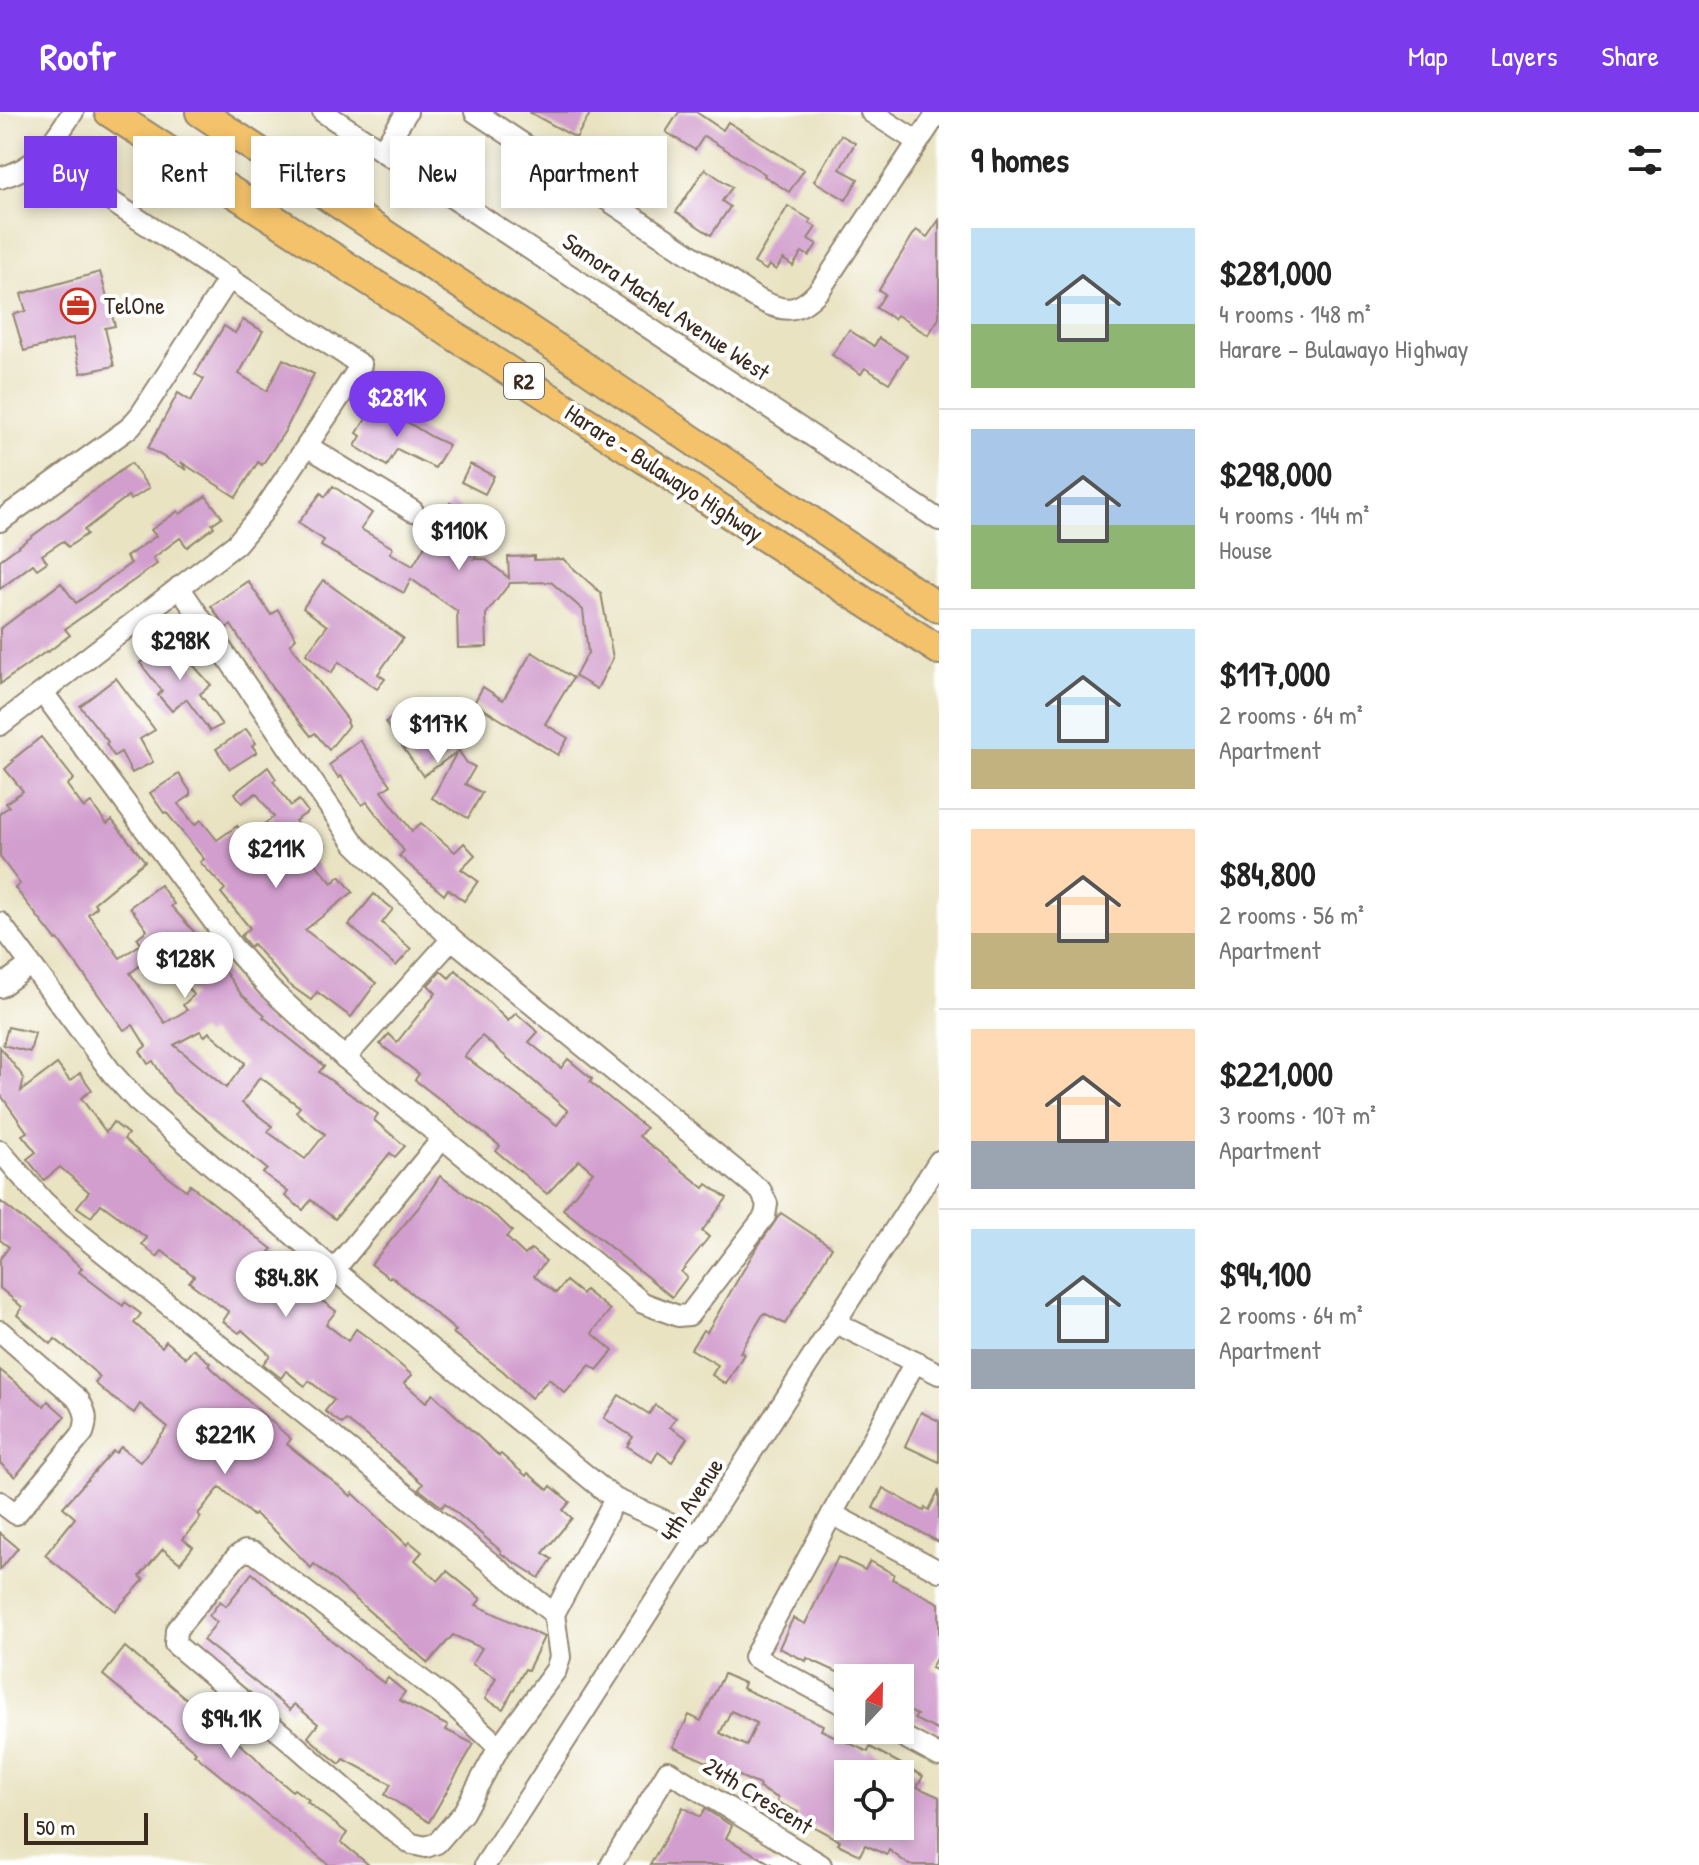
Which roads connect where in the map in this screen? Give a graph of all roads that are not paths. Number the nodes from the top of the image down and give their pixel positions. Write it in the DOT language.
graph roads {
  1 [pos="73,112"];
  2 [pos="109,112"];
  3 [pos="200,112"];
  4 [pos="323,112"];
  5 [pos="407,112"];
  6 [pos="475,112"];
  7 [pos="871,112"];
  8 [pos="938,112"];
  9 [pos="56,136"];
  10 [pos="918,142"];
  11 [pos="382,151"];
  12 [pos="24,169"];
  13 [pos="0,178"];
  14 [pos="117,204"];
  15 [pos="230,277"];
  16 [pos="307,446"];
  17 [pos="413,511"];
  18 [pos="939,520"];
  19 [pos="0,521"];
  20 [pos="179,587"];
  21 [pos="939,608"];
  22 [pos="939,650"];
  23 [pos="44,694"];
  24 [pos="0,725"];
  25 [pos="0,923"];
  26 [pos="452,939"];
  27 [pos="30,965"];
  28 [pos="0,987"];
  29 [pos="345,1058"];
  30 [pos="443,1138"];
  31 [pos="0,1151"];
  32 [pos="939,1161"];
  33 [pos="334,1270"];
  34 [pos="836,1323"];
  35 [pos="0,1331"];
  36 [pos="915,1362"];
  37 [pos="939,1374"];
  38 [pos="615,1499"];
  39 [pos="0,1502"];
  40 [pos="832,1514"];
  41 [pos="699,1536"];
  42 [pos="939,1571"];
  43 [pos="554,1614"];
  44 [pos="834,1700"];
  45 [pos="914,1742"];
  46 [pos="499,1747"];
  47 [pos="939,1756"];
  48 [pos="485,1865"];
  49 [pos="611,1865"];
  50 [pos="821,1865"];
  1 -- 9 [label="street"];
  2 -- 22 [label="highway, Harare - Bulawayo Highway / R2"];
  3 -- 21 [label="highway, Harare - Bulawayo Highway / R2"];
  4 -- 11 [label="street, Samora Machel Avenue West"];
  5 -- 11 [label="street"];
  6 -- 10 [label="street"];
  7 -- 10 [label="street"];
  8 -- 10 [label="street"];
  11 -- 18 [label="street, Samora Machel Avenue West"];
  12 -- 13 [label="street"];
  14 -- 15 [label="street"];
  15 -- 16 [label="street"];
  15 -- 19 [label="street"];
  16 -- 17 [label="street"];
  16 -- 20 [label="street"];
  20 -- 23 [label="street"];
  20 -- 26 [label="street"];
  23 -- 24 [label="street"];
  23 -- 29 [label="street"];
  25 -- 27 [label="street"];
  26 -- 29 [label="street"];
  26 -- 30 [label="street"];
  27 -- 28 [label="street"];
  27 -- 33 [label="street"];
  29 -- 30 [label="street"];
  30 -- 33 [label="street"];
  31 -- 43 [label="street"];
  32 -- 34 [label="street, 4th Avenue"];
  33 -- 38 [label="street"];
  34 -- 36 [label="street"];
  34 -- 41 [label="street, 4th Avenue"];
  35 -- 39 [label="street"];
  36 -- 37 [label="street"];
  36 -- 40 [label="street"];
  38 -- 41 [label="street"];
  38 -- 43 [label="street"];
  40 -- 42 [label="street"];
  40 -- 44 [label="street"];
  41 -- 48 [label="street, 4th Avenue"];
  43 -- 46 [label="street"];
  45 -- 47 [label="street"];
  46 -- 46 [label="street"];
  49 -- 50 [label="street, 24th Crescent"];
}
